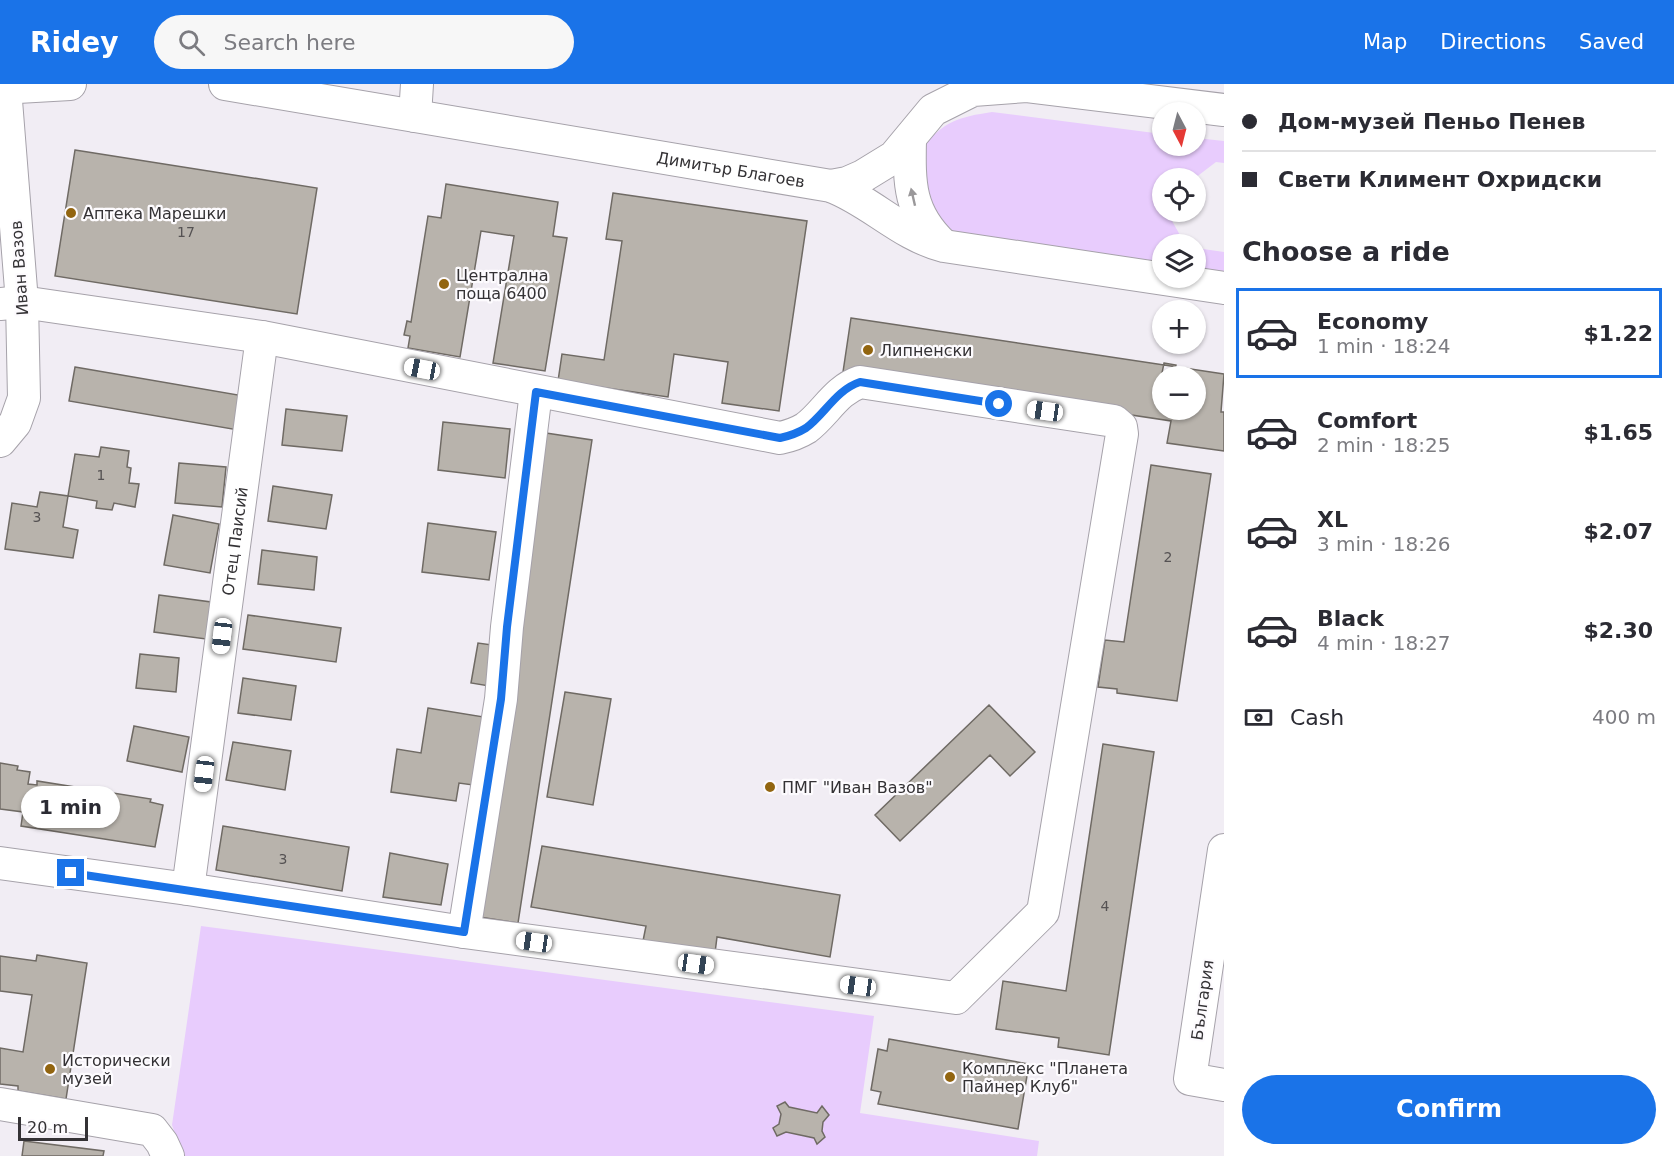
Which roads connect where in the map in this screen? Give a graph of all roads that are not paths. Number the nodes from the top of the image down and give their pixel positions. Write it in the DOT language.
graph roads {
  1 [pos="70,84"];
  2 [pos="225,84"];
  3 [pos="417,84"];
  4 [pos="3,88"];
  5 [pos="1224,110"];
  6 [pos="416,116"];
  7 [pos="910,139"];
  8 [pos="831,186"];
  9 [pos="944,246"];
  10 [pos="1224,288"];
  11 [pos="11,303"];
  12 [pos="262,337"];
  13 [pos="536,392"];
  14 [pos="0,441"];
  15 [pos="1224,850"];
  16 [pos="0,863"];
  17 [pos="188,889"];
  18 [pos="464,932"];
  19 [pos="1224,1085"];
  20 [pos="0,1104"];
  21 [pos="168,1156"];
  1 -- 4 [label="street"];
  2 -- 6 [label="street, Димитър Благоев"];
  3 -- 6 [label="street"];
  4 -- 11 [label="street, Иван Вазов"];
  5 -- 7 [label="street"];
  6 -- 8 [label="street, Димитър Благоев"];
  7 -- 8 [label="street"];
  9 -- 7 [label="street, one-way"];
  8 -- 9 [label="street, Димитър Благоев"];
  9 -- 10 [label="street, Димитър Благоев"];
  11 -- 12 [label="street"];
  11 -- 14 [label="street, Иван Вазов"];
  12 -- 13 [label="street"];
  12 -- 17 [label="street, Отец Паисий"];
  13 -- 18 [label="street"];
  13 -- 18 [label="street"];
  15 -- 19 [label="street, България"];
  16 -- 17 [label="street"];
  17 -- 18 [label="street"];
  20 -- 21 [label="street"];
}
